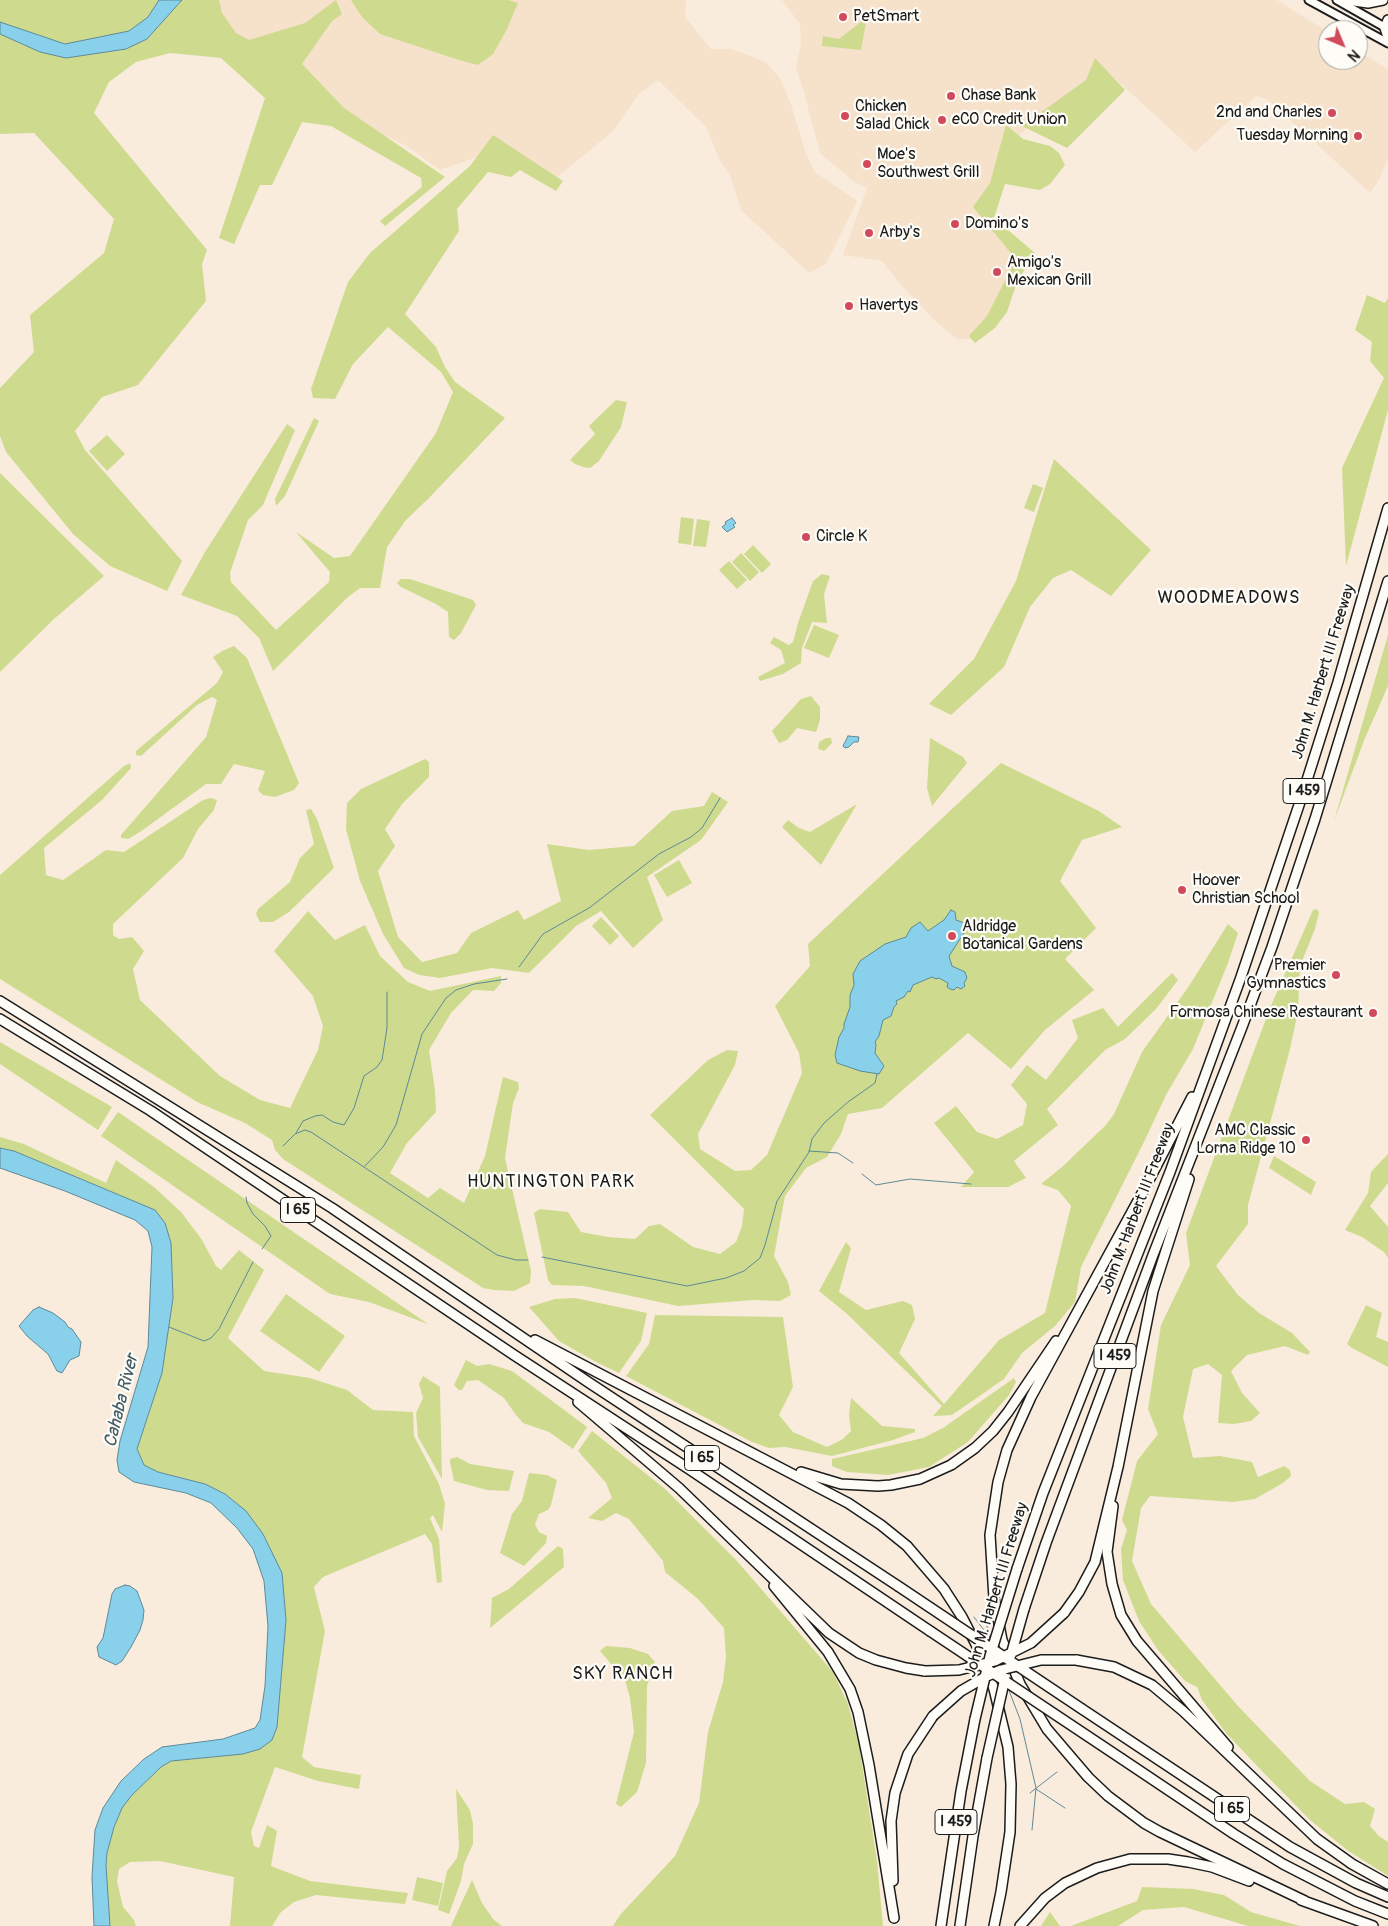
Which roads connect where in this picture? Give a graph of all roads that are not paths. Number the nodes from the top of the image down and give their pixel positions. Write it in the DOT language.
graph roads {
  1 [pos="1309,0"];
  2 [pos="1337,0"];
  3 [pos="1347,0"];
  4 [pos="1383,0"];
  5 [pos="1387,29"];
  6 [pos="1388,43"];
  7 [pos="1388,509"];
  8 [pos="1388,581"];
  9 [pos="0,1001"];
  10 [pos="0,1019"];
  11 [pos="1208,1068"];
  12 [pos="1212,1105"];
  13 [pos="1083,1300"];
  14 [pos="508,1327"];
  15 [pos="545,1375"];
  16 [pos="762,1456"];
  17 [pos="1118,1467"];
  18 [pos="760,1568"];
  19 [pos="1258,1784"];
  20 [pos="1388,1884"];
  21 [pos="1388,1896"];
  22 [pos="1305,1901"];
  23 [pos="1388,1914"];
  24 [pos="894,1922"];
  25 [pos="941,1926"];
  26 [pos="960,1926"];
  27 [pos="994,1926"];
  28 [pos="1020,1926"];
  29 [pos="1373,1926"];
  1 -- 6 [label="main road"];
  2 -- 5 [label="main road"];
  3 -- 4 [label="highway"];
  7 -- 11 [label="highway, John M. Harbert III Freeway / I 459"];
  8 -- 12 [label="highway, John M. Harbert III Freeway / I 459"];
  9 -- 14 [label="highway, I 65"];
  10 -- 15 [label="highway, I 65"];
  11 -- 13 [label="highway"];
  11 -- 25 [label="highway, John M. Harbert III Freeway / I 459, bridge"];
  12 -- 17 [label="highway"];
  12 -- 26 [label="highway, John M. Harbert III Freeway / I 459, bridge"];
  13 -- 16 [label="highway"];
  13 -- 22 [label="highway"];
  14 -- 16 [label="highway"];
  14 -- 21 [label="highway, I 65, bridge"];
  15 -- 18 [label="highway"];
  15 -- 23 [label="highway, I 65, bridge"];
  16 -- 27 [label="highway"];
  17 -- 18 [label="highway, bridge"];
  17 -- 19 [label="highway"];
  18 -- 24 [label="highway"];
  19 -- 20 [label="highway"];
  19 -- 24 [label="highway, bridge"];
  22 -- 28 [label="highway"];
  22 -- 29 [label="highway"];
}
